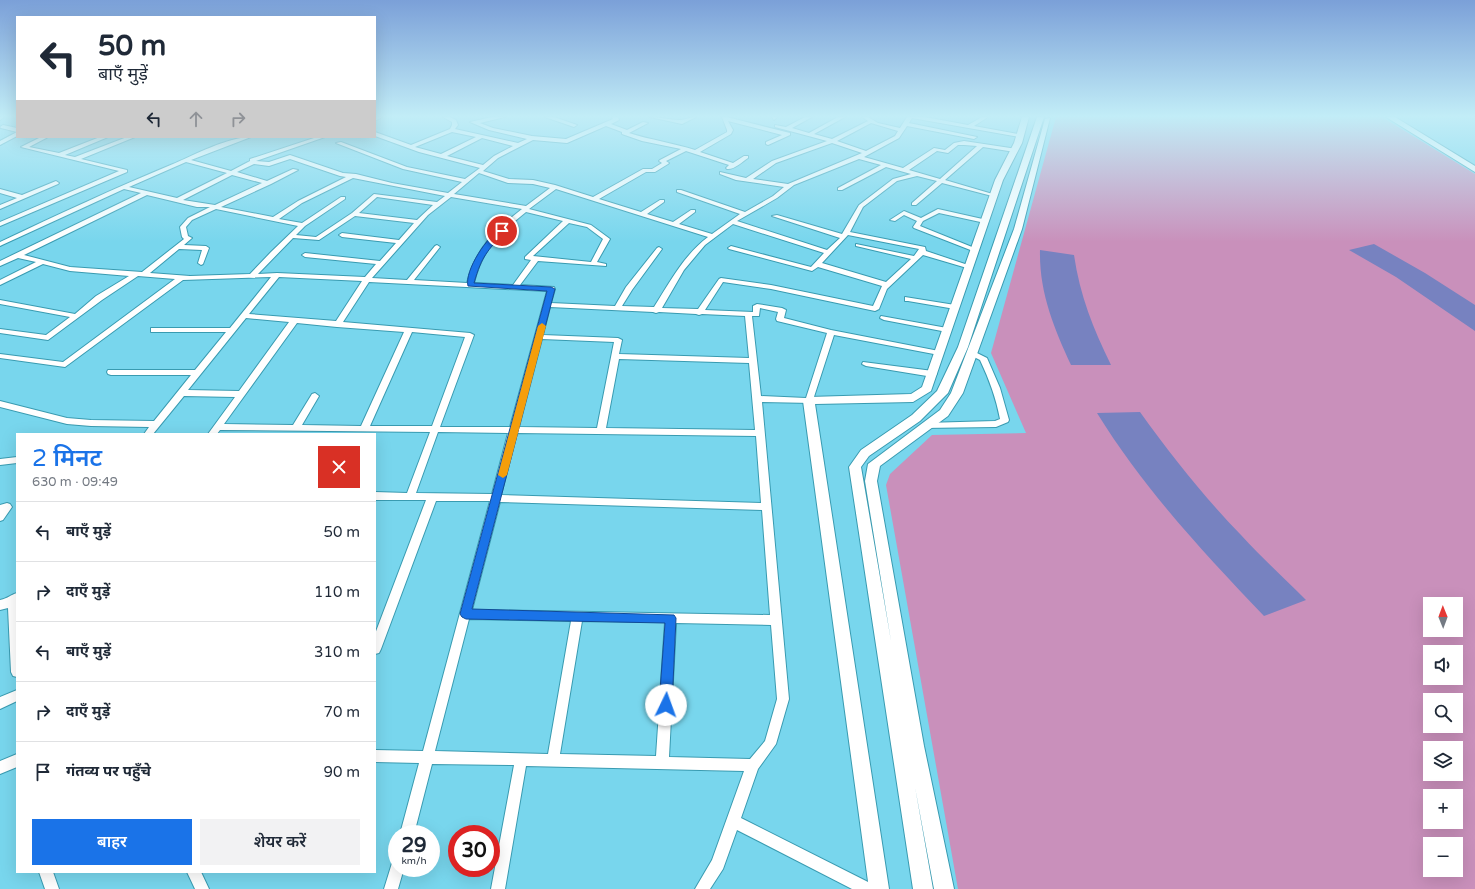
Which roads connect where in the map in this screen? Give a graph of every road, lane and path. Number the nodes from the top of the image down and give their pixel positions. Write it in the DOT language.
graph roads {
  1 [pos="190,158"];
  2 [pos="257,158"];
  3 [pos="286,158"];
  4 [pos="294,158"];
  5 [pos="380,158"];
  6 [pos="451,158"];
  7 [pos="494,158"];
  8 [pos="666,158"];
  9 [pos="714,158"];
  10 [pos="746,158"];
  11 [pos="784,158"];
  12 [pos="854,158"];
  13 [pos="871,158"];
  14 [pos="922,158"];
  15 [pos="967,158"];
  16 [pos="1010,158"];
  17 [pos="1026,158"];
  18 [pos="1038,158"];
  19 [pos="1456,158"];
  20 [pos="75,159"];
  21 [pos="186,160"];
  22 [pos="253,162"];
  23 [pos="885,164"];
  24 [pos="734,165"];
  25 [pos="484,167"];
  26 [pos="295,170"];
  27 [pos="904,170"];
  28 [pos="1475,170"];
  29 [pos="125,171"];
  30 [pos="478,171"];
  31 [pos="232,174"];
  32 [pos="917,174"];
  33 [pos="352,176"];
  34 [pos="146,178"];
  35 [pos="747,180"];
  36 [pos="466,181"];
  37 [pos="942,181"];
  38 [pos="56,183"];
  39 [pos="269,183"];
  40 [pos="789,186"];
  41 [pos="123,187"];
  42 [pos="555,187"];
  43 [pos="42,189"];
  44 [pos="840,189"];
  45 [pos="0,190"];
  46 [pos="679,191"];
  47 [pos="146,193"];
  48 [pos="68,195"];
  49 [pos="450,195"];
  50 [pos="994,196"];
  51 [pos="22,197"];
  52 [pos="344,198"];
  53 [pos="594,199"];
  54 [pos="178,200"];
  55 [pos="662,201"];
  56 [pos="439,204"];
  57 [pos="914,204"];
  58 [pos="0,207"];
  59 [pos="217,208"];
  60 [pos="526,209"];
  61 [pos="693,211"];
  62 [pos="354,214"];
  63 [pos="746,214"];
  64 [pos="641,215"];
  65 [pos="775,216"];
  66 [pos="273,220"];
  67 [pos="568,220"];
  68 [pos="893,220"];
  69 [pos="921,220"];
  70 [pos="985,221"];
  71 [pos="420,222"];
  72 [pos="732,222"];
  73 [pos="0,224"];
  74 [pos="303,225"];
  75 [pos="673,225"];
  76 [pos="342,235"];
  77 [pos="845,235"];
  78 [pos="290,236"];
  79 [pos="712,236"];
  80 [pos="402,242"];
  81 [pos="0,244"];
  82 [pos="858,245"];
  83 [pos="179,247"];
  84 [pos="437,247"];
  85 [pos="731,248"];
  86 [pos="659,249"];
  87 [pos="975,250"];
  88 [pos="922,252"];
  89 [pos="829,253"];
  90 [pos="305,254"];
  91 [pos="16,255"];
  92 [pos="916,258"];
  93 [pos="536,259"];
  94 [pos="42,262"];
  95 [pos="201,263"];
  96 [pos="382,263"];
  97 [pos="0,264"];
  98 [pos="593,264"];
  99 [pos="817,264"];
  100 [pos="604,265"];
  101 [pos="969,267"];
  102 [pos="138,275"];
  103 [pos="277,275"];
  104 [pos="252,276"];
  105 [pos="181,278"];
  106 [pos="367,279"];
  107 [pos="409,281"];
  108 [pos="0,283"];
  109 [pos="470,285"];
  110 [pos="887,285"];
  111 [pos="515,287"];
  112 [pos="908,300"];
  113 [pos="0,302"];
  114 [pos="547,305"];
  115 [pos="955,307"];
  116 [pos="617,309"];
  117 [pos="656,311"];
  118 [pos="699,313"];
  119 [pos="748,313"];
  120 [pos="76,316"];
  121 [pos="243,316"];
  122 [pos="884,318"];
  123 [pos="294,321"];
  124 [pos="337,325"];
  125 [pos="154,330"];
  126 [pos="232,330"];
  127 [pos="409,330"];
  128 [pos="947,330"];
  129 [pos="0,331"];
  130 [pos="831,332"];
  131 [pos="539,336"];
  132 [pos="939,353"];
  133 [pos="972,354"];
  134 [pos="0,356"];
  135 [pos="615,356"];
  136 [pos="753,361"];
  137 [pos="866,364"];
  138 [pos="111,372"];
  139 [pos="197,374"];
  140 [pos="932,374"];
  141 [pos="181,393"];
  142 [pos="241,394"];
  143 [pos="315,396"];
  144 [pos="913,398"];
  145 [pos="757,399"];
  146 [pos="809,402"];
  147 [pos="0,404"];
  148 [pos="920,422"];
  149 [pos="156,424"];
  150 [pos="296,428"];
  151 [pos="364,429"];
  152 [pos="435,430"];
  153 [pos="514,430"];
  154 [pos="214,431"];
  155 [pos="601,431"];
  156 [pos="149,433"];
  157 [pos="760,433"];
  158 [pos="16,460"];
  159 [pos="0,462"];
  160 [pos="376,496"];
  161 [pos="410,497"];
  162 [pos="432,497"];
  163 [pos="496,498"];
  164 [pos="766,507"];
  165 [pos="0,509"];
  166 [pos="0,517"];
  167 [pos="15,600"];
  168 [pos="0,605"];
  169 [pos="466,614"];
  170 [pos="577,616"];
  171 [pos="670,618"];
  172 [pos="776,620"];
  173 [pos="16,636"];
  174 [pos="376,646"];
  175 [pos="16,695"];
  176 [pos="0,703"];
  177 [pos="376,756"];
  178 [pos="428,758"];
  179 [pos="16,760"];
  180 [pos="521,760"];
  181 [pos="553,761"];
  182 [pos="662,763"];
  183 [pos="753,766"];
  184 [pos="0,768"];
  185 [pos="733,821"];
  186 [pos="409,825"];
  187 [pos="46,873"];
  188 [pos="194,873"];
  189 [pos="395,877"];
  190 [pos="52,889"];
  191 [pos="202,889"];
  192 [pos="392,889"];
  193 [pos="498,889"];
  194 [pos="702,889"];
  195 [pos="867,889"];
  196 [pos="879,889"];
  197 [pos="923,889"];
  198 [pos="944,889"];
  1 -- 21 [label="street"];
  2 -- 22 [label="street"];
  3 -- 22 [label="street"];
  4 -- 33 [label="street"];
  5 -- 36 [label="street"];
  6 -- 25 [label="street"];
  7 -- 25 [label="street"];
  8 -- 53 [label="street"];
  9 -- 24 [label="street"];
  10 -- 24 [label="street"];
  11 -- 35 [label="street"];
  12 -- 40 [label="street"];
  13 -- 23 [label="street"];
  14 -- 27 [label="street"];
  15 -- 37 [label="street"];
  16 -- 50 [label="street"];
  17 -- 148 [label="street"];
  18 -- 133 [label="street"];
  19 -- 28 [label="main road"];
  20 -- 29 [label="street"];
  21 -- 31 [label="street"];
  21 -- 34 [label="street"];
  22 -- 31 [label="street"];
  23 -- 27 [label="street"];
  23 -- 44 [label="street"];
  24 -- 35 [label="street"];
  25 -- 30 [label="street"];
  26 -- 39 [label="street"];
  27 -- 32 [label="street"];
  29 -- 34 [label="street"];
  29 -- 48 [label="street"];
  30 -- 36 [label="street"];
  30 -- 42 [label="street"];
  31 -- 39 [label="street"];
  31 -- 54 [label="street"];
  32 -- 37 [label="street"];
  32 -- 77 [label="street"];
  33 -- 49 [label="street"];
  33 -- 66 [label="street"];
  34 -- 41 [label="street"];
  35 -- 40 [label="street"];
  36 -- 49 [label="street"];
  37 -- 50 [label="street"];
  37 -- 57 [label="street"];
  38 -- 43 [label="street"];
  39 -- 59 [label="street"];
  40 -- 63 [label="street"];
  41 -- 47 [label="street"];
  41 -- 81 [label="street"];
  42 -- 53 [label="street"];
  42 -- 60 [label="street"];
  43 -- 48 [label="street"];
  43 -- 51 [label="street"];
  45 -- 51 [label="street"];
  46 -- 63 [label="street"];
  47 -- 54 [label="street"];
  47 -- 91 [label="street"];
  48 -- 73 [label="street"];
  49 -- 56 [label="street"];
  49 -- 60 [label="street"];
  50 -- 70 [label="street"];
  51 -- 58 [label="street"];
  52 -- 74 [label="street"];
  53 -- 64 [label="street"];
  54 -- 59 [label="street"];
  55 -- 64 [label="street"];
  56 -- 62 [label="street"];
  56 -- 71 [label="street"];
  59 -- 66 [label="street"];
  59 -- 83 [label="street"];
  60 -- 67 [label="street"];
  60 -- 109 [label="street"];
  61 -- 75 [label="street"];
  62 -- 71 [label="street"];
  62 -- 78 [label="street"];
  63 -- 72 [label="street"];
  64 -- 75 [label="street"];
  65 -- 77 [label="street"];
  66 -- 74 [label="street"];
  67 -- 93 [label="street"];
  67 -- 98 [label="street"];
  68 -- 69 [label="street"];
  69 -- 70 [label="street"];
  69 -- 87 [label="street"];
  70 -- 87 [label="street"];
  71 -- 80 [label="street"];
  72 -- 79 [label="street"];
  72 -- 89 [label="street"];
  74 -- 78 [label="street"];
  75 -- 79 [label="street"];
  76 -- 80 [label="street"];
  77 -- 88 [label="street"];
  77 -- 89 [label="street"];
  78 -- 104 [label="street"];
  79 -- 117 [label="street"];
  80 -- 96 [label="street"];
  82 -- 92 [label="street"];
  83 -- 95 [label="street"];
  83 -- 102 [label="street"];
  84 -- 107 [label="street"];
  85 -- 99 [label="street"];
  86 -- 116 [label="street"];
  87 -- 101 [label="street"];
  88 -- 92 [label="street"];
  88 -- 101 [label="street"];
  89 -- 99 [label="street"];
  90 -- 96 [label="street"];
  91 -- 94 [label="street"];
  91 -- 97 [label="street"];
  92 -- 110 [label="street"];
  93 -- 98 [label="street"];
  93 -- 111 [label="street"];
  94 -- 102 [label="street"];
  94 -- 108 [label="street"];
  96 -- 106 [label="street"];
  98 -- 100 [label="street"];
  99 -- 110 [label="street"];
  101 -- 115 [label="street"];
  102 -- 105 [label="street"];
  102 -- 120 [label="street"];
  103 -- 104 [label="street"];
  103 -- 106 [label="street"];
  103 -- 121 [label="street"];
  104 -- 105 [label="street"];
  105 -- 134 [label="street"];
  106 -- 107 [label="street"];
  106 -- 124 [label="street"];
  107 -- 109 [label="street"];
  109 -- 111 [label="street"];
  110 -- 118 [label="street"];
  111 -- 114 [label="street"];
  112 -- 115 [label="street"];
  113 -- 120 [label="street"];
  114 -- 116 [label="street"];
  114 -- 131 [label="street"];
  115 -- 128 [label="street"];
  116 -- 117 [label="street"];
  117 -- 118 [label="street"];
  118 -- 119 [label="street"];
  119 -- 130 [label="street"];
  119 -- 136 [label="street"];
  120 -- 129 [label="street"];
  121 -- 123 [label="street"];
  121 -- 126 [label="street"];
  122 -- 128 [label="street"];
  123 -- 124 [label="street"];
  123 -- 142 [label="street"];
  124 -- 127 [label="street"];
  125 -- 126 [label="street"];
  126 -- 139 [label="street"];
  127 -- 151 [label="street"];
  127 -- 152 [label="street"];
  128 -- 132 [label="street"];
  130 -- 132 [label="street"];
  130 -- 146 [label="street"];
  131 -- 135 [label="street"];
  131 -- 153 [label="street"];
  132 -- 140 [label="street"];
  133 -- 148 [label="street"];
  133 -- 148 [label="street"];
  135 -- 136 [label="street"];
  135 -- 155 [label="street"];
  136 -- 145 [label="street"];
  137 -- 140 [label="street"];
  138 -- 139 [label="street"];
  139 -- 141 [label="street"];
  140 -- 144 [label="street"];
  141 -- 142 [label="street"];
  141 -- 149 [label="street"];
  142 -- 154 [label="street"];
  143 -- 150 [label="street"];
  144 -- 146 [label="street"];
  144 -- 148 [label="street"];
  145 -- 146 [label="street"];
  145 -- 157 [label="street"];
  146 -- 196 [label="street"];
  147 -- 149 [label="street"];
  148 -- 197 [label="street"];
  148 -- 198 [label="street"];
  149 -- 156 [label="street"];
  150 -- 151 [label="street"];
  150 -- 154 [label="street"];
  151 -- 152 [label="street"];
  152 -- 153 [label="street"];
  152 -- 161 [label="street"];
  153 -- 155 [label="street"];
  153 -- 163 [label="street"];
  155 -- 157 [label="street"];
  157 -- 164 [label="street"];
  158 -- 159 [label="street"];
  160 -- 161 [label="street"];
  161 -- 162 [label="street"];
  162 -- 163 [label="street"];
  162 -- 174 [label="street"];
  163 -- 164 [label="street"];
  163 -- 169 [label="street"];
  164 -- 172 [label="street"];
  165 -- 166 [label="street"];
  167 -- 168 [label="street"];
  167 -- 173 [label="street"];
  169 -- 170 [label="street"];
  169 -- 178 [label="street"];
  170 -- 171 [label="street"];
  170 -- 181 [label="street"];
  171 -- 172 [label="street"];
  171 -- 182 [label="street"];
  172 -- 183 [label="street"];
  175 -- 176 [label="street"];
  177 -- 178 [label="street"];
  178 -- 180 [label="street"];
  178 -- 186 [label="street"];
  179 -- 184 [label="street"];
  180 -- 181 [label="street"];
  180 -- 193 [label="street"];
  181 -- 182 [label="street"];
  182 -- 183 [label="street"];
  183 -- 185 [label="street"];
  185 -- 194 [label="street"];
  185 -- 195 [label="street"];
  187 -- 190 [label="street"];
  188 -- 191 [label="street"];
  189 -- 192 [label="street"];
}
